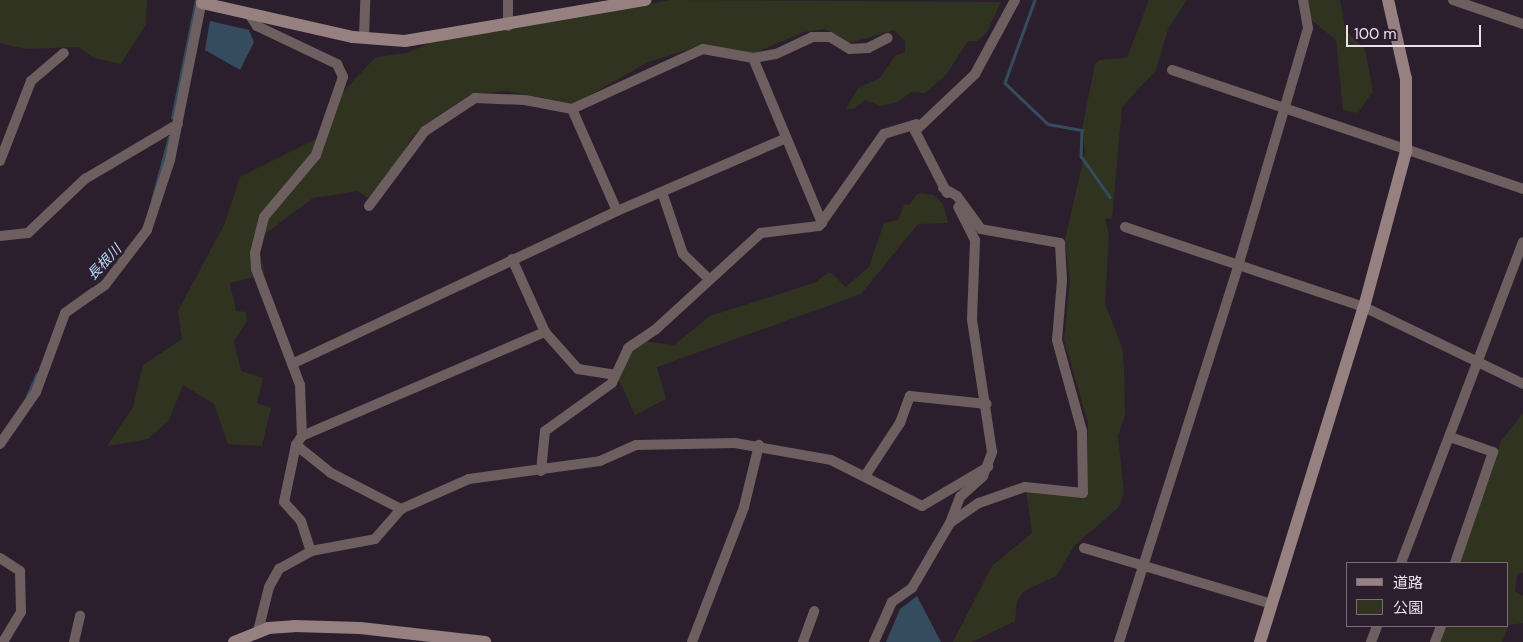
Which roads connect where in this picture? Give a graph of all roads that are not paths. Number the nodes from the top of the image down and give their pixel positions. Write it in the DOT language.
graph roads {
  1 [pos="365,0"];
  2 [pos="508,0"];
  3 [pos="646,0"];
  4 [pos="1015,0"];
  5 [pos="1302,0"];
  6 [pos="1388,0"];
  7 [pos="1453,0"];
  8 [pos="201,1"];
  9 [pos="251,17"];
  10 [pos="1523,24"];
  11 [pos="508,26"];
  12 [pos="364,37"];
  13 [pos="888,38"];
  14 [pos="64,53"];
  15 [pos="753,58"];
  16 [pos="1172,70"];
  17 [pos="1285,107"];
  18 [pos="572,109"];
  19 [pos="178,124"];
  20 [pos="918,124"];
  21 [pos="784,140"];
  22 [pos="1406,149"];
  23 [pos="0,161"];
  24 [pos="943,188"];
  25 [pos="1523,188"];
  26 [pos="662,192"];
  27 [pos="369,206"];
  28 [pos="618,210"];
  29 [pos="822,223"];
  30 [pos="1125,227"];
  31 [pos="0,236"];
  32 [pos="1523,242"];
  33 [pos="512,259"];
  34 [pos="1238,266"];
  35 [pos="709,279"];
  36 [pos="1364,307"];
  37 [pos="545,332"];
  38 [pos="294,363"];
  39 [pos="1477,364"];
  40 [pos="615,375"];
  41 [pos="1523,384"];
  42 [pos="987,404"];
  43 [pos="1450,436"];
  44 [pos="299,440"];
  45 [pos="0,444"];
  46 [pos="759,445"];
  47 [pos="988,467"];
  48 [pos="541,472"];
  49 [pos="865,476"];
  50 [pos="401,509"];
  51 [pos="950,523"];
  52 [pos="1084,548"];
  53 [pos="311,551"];
  54 [pos="0,558"];
  55 [pos="1401,562"];
  56 [pos="1455,562"];
  57 [pos="1144,564"];
  58 [pos="1272,604"];
  59 [pos="814,611"];
  60 [pos="80,616"];
  61 [pos="1377,627"];
  62 [pos="1441,627"];
  63 [pos="258,631"];
  64 [pos="3,642"];
  65 [pos="74,642"];
  66 [pos="234,642"];
  67 [pos="485,642"];
  68 [pos="692,642"];
  69 [pos="802,642"];
  70 [pos="874,642"];
  71 [pos="1119,642"];
  72 [pos="1260,642"];
  73 [pos="1371,642"];
  74 [pos="1435,642"];
  1 -- 12 [label="street"];
  2 -- 11 [label="street"];
  3 -- 11 [label="street"];
  4 -- 20 [label="street"];
  5 -- 17 [label="street"];
  6 -- 22 [label="street"];
  7 -- 10 [label="street"];
  8 -- 9 [label="street"];
  8 -- 19 [label="street"];
  9 -- 12 [label="street"];
  9 -- 38 [label="street"];
  11 -- 12 [label="street"];
  13 -- 15 [label="street"];
  14 -- 23 [label="street"];
  15 -- 18 [label="street"];
  15 -- 21 [label="street"];
  16 -- 17 [label="street"];
  17 -- 22 [label="street"];
  17 -- 34 [label="street"];
  18 -- 27 [label="street"];
  18 -- 28 [label="street"];
  19 -- 31 [label="street"];
  19 -- 45 [label="street"];
  20 -- 24 [label="street"];
  20 -- 29 [label="street"];
  21 -- 26 [label="street"];
  21 -- 29 [label="street"];
  22 -- 25 [label="street"];
  22 -- 36 [label="street"];
  24 -- 42 [label="street"];
  24 -- 51 [label="street"];
  26 -- 28 [label="street"];
  26 -- 35 [label="street"];
  28 -- 33 [label="street"];
  29 -- 35 [label="street"];
  30 -- 34 [label="street"];
  32 -- 39 [label="street"];
  33 -- 37 [label="street"];
  33 -- 38 [label="street"];
  34 -- 36 [label="street"];
  34 -- 57 [label="street"];
  35 -- 40 [label="street"];
  36 -- 39 [label="street"];
  36 -- 58 [label="street"];
  37 -- 40 [label="street"];
  37 -- 44 [label="street"];
  38 -- 44 [label="street"];
  39 -- 41 [label="street"];
  39 -- 43 [label="street"];
  40 -- 48 [label="street"];
  42 -- 47 [label="street"];
  42 -- 49 [label="street"];
  43 -- 55 [label="street"];
  43 -- 56 [label="street"];
  44 -- 50 [label="street"];
  44 -- 53 [label="street"];
  46 -- 48 [label="street"];
  46 -- 49 [label="street"];
  46 -- 68 [label="street"];
  47 -- 49 [label="street"];
  47 -- 51 [label="street"];
  48 -- 50 [label="street"];
  50 -- 53 [label="street"];
  51 -- 70 [label="street"];
  52 -- 57 [label="street"];
  53 -- 63 [label="street"];
  54 -- 64 [label="street"];
  57 -- 58 [label="street"];
  57 -- 71 [label="street"];
  58 -- 72 [label="street"];
  59 -- 69 [label="street"];
  60 -- 65 [label="street"];
  61 -- 73 [label="street"];
  62 -- 74 [label="street"];
  63 -- 66 [label="street"];
  63 -- 67 [label="street"];
}
